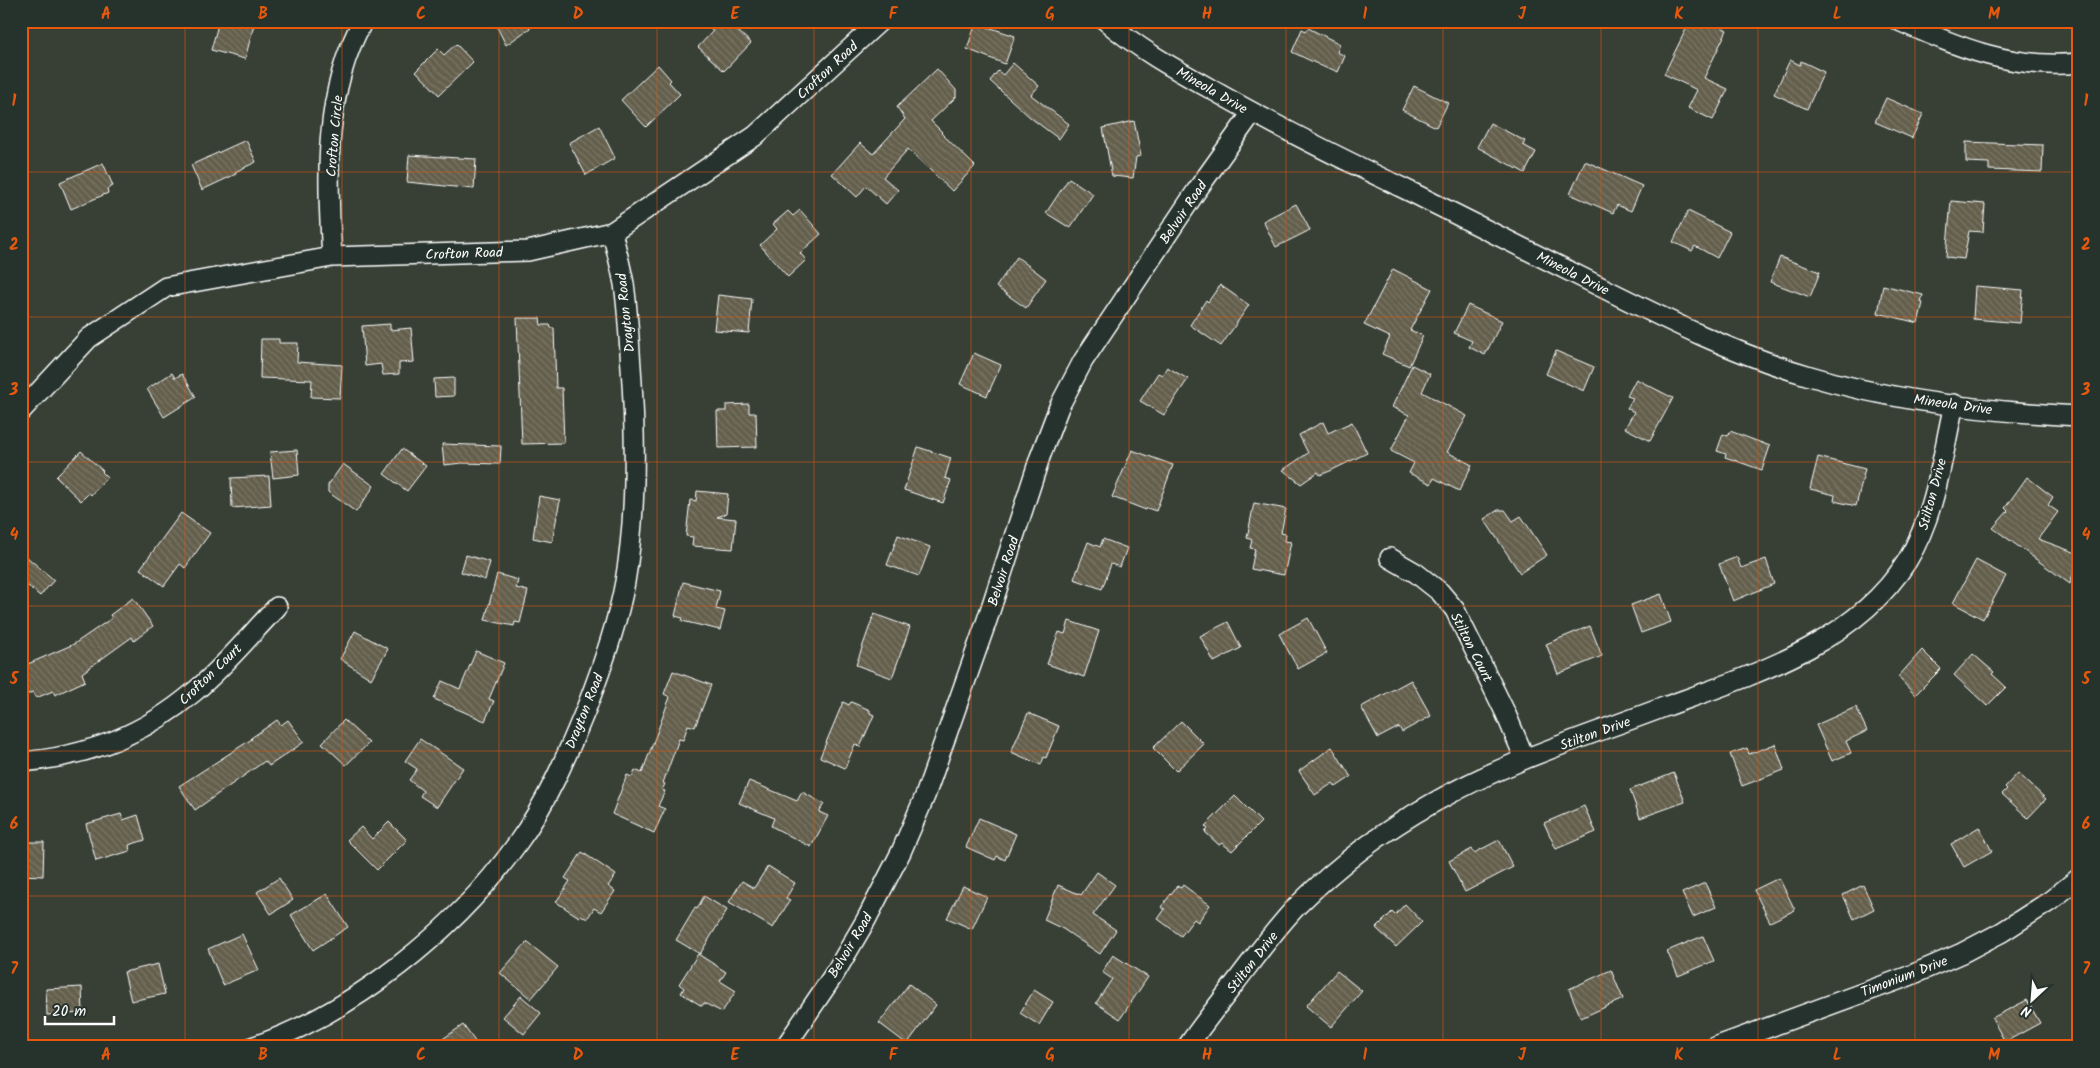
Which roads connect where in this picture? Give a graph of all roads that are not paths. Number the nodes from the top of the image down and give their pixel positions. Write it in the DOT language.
graph roads {
  1 [pos="363,21"];
  2 [pos="880,21"];
  3 [pos="1106,21"];
  4 [pos="1898,21"];
  5 [pos="2079,63"];
  6 [pos="1252,113"];
  7 [pos="612,232"];
  8 [pos="332,257"];
  9 [pos="1954,404"];
  10 [pos="21,411"];
  11 [pos="2079,416"];
  12 [pos="1390,558"];
  13 [pos="276,607"];
  14 [pos="1525,759"];
  15 [pos="21,762"];
  16 [pos="2079,878"];
  17 [pos="252,1047"];
  18 [pos="785,1047"];
  19 [pos="1187,1047"];
  20 [pos="1715,1047"];
  1 -- 8 [label="street, Crofton Circle"];
  2 -- 7 [label="street, Crofton Road"];
  3 -- 6 [label="street, Mineola Drive"];
  4 -- 5 [label="street"];
  6 -- 9 [label="street, Mineola Drive"];
  6 -- 18 [label="street, Belvoir Road"];
  7 -- 8 [label="street, Crofton Road"];
  7 -- 17 [label="street, Drayton Road"];
  8 -- 10 [label="street, Crofton Road"];
  9 -- 11 [label="street, Mineola Drive"];
  9 -- 14 [label="street, Stilton Drive"];
  12 -- 14 [label="street, Stilton Court"];
  13 -- 15 [label="street, Crofton Court"];
  14 -- 19 [label="street, Stilton Drive"];
  16 -- 20 [label="street, Timonium Drive"];
}
